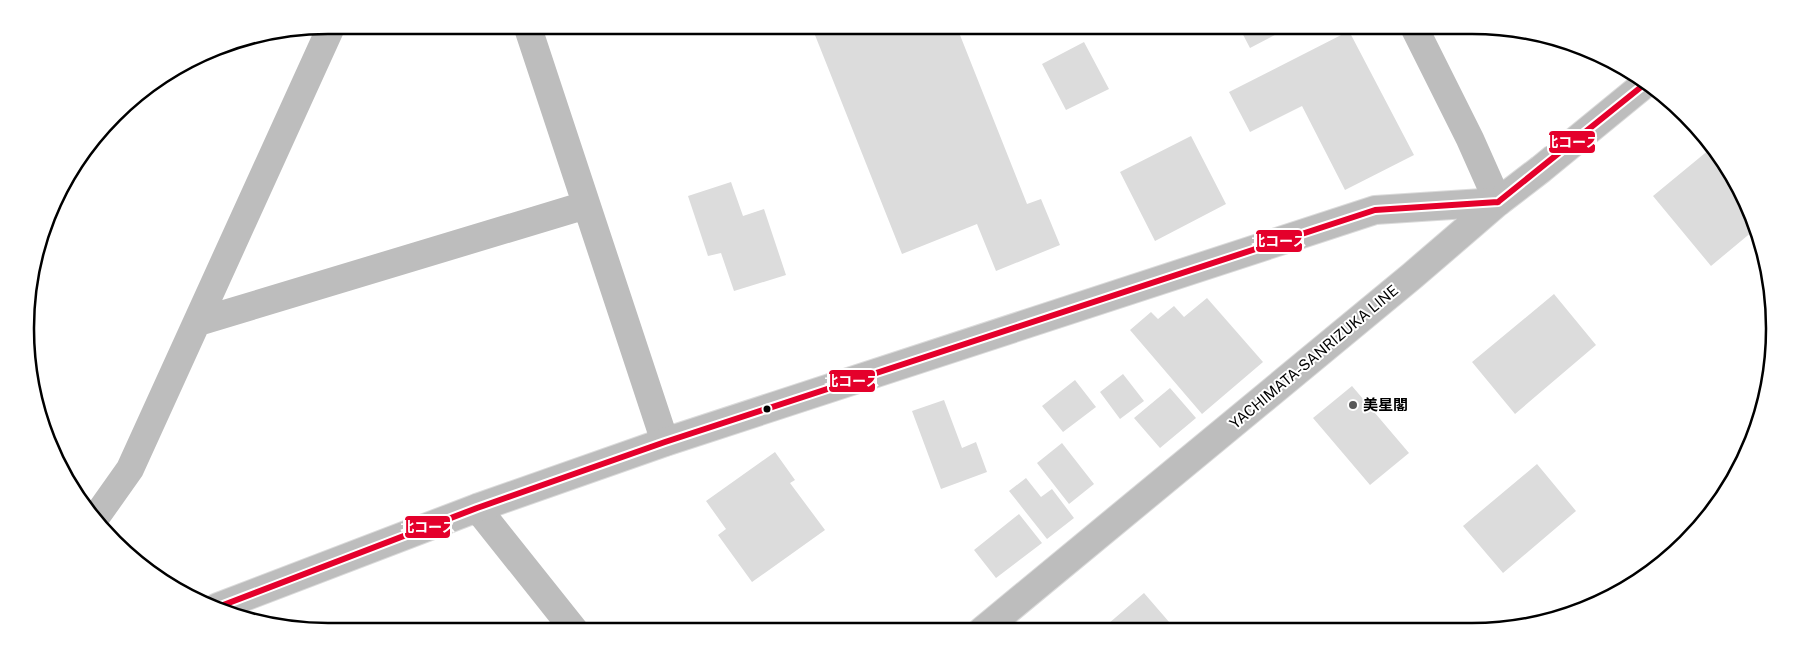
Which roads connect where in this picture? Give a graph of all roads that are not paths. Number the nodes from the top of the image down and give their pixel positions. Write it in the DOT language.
graph roads {
  1 [pos="328,34"];
  2 [pos="530,34"];
  3 [pos="1418,34"];
  4 [pos="1640,87"];
  5 [pos="1498,202"];
  6 [pos="586,205"];
  7 [pos="198,322"];
  8 [pos="665,442"];
  9 [pos="477,508"];
  10 [pos="99,513"];
  11 [pos="225,604"];
  12 [pos="568,623"];
  13 [pos="991,623"];
  1 -- 7 [label="main road"];
  2 -- 6 [label="main road"];
  3 -- 5 [label="main road"];
  4 -- 5 [label="main road, YACHIMATA-SANRIZUKA LINE"];
  5 -- 8 [label="main road"];
  5 -- 13 [label="main road, YACHIMATA-SANRIZUKA LINE"];
  6 -- 7 [label="main road"];
  6 -- 8 [label="main road"];
  7 -- 10 [label="main road"];
  8 -- 9 [label="main road"];
  9 -- 11 [label="main road"];
  9 -- 12 [label="main road"];
}
